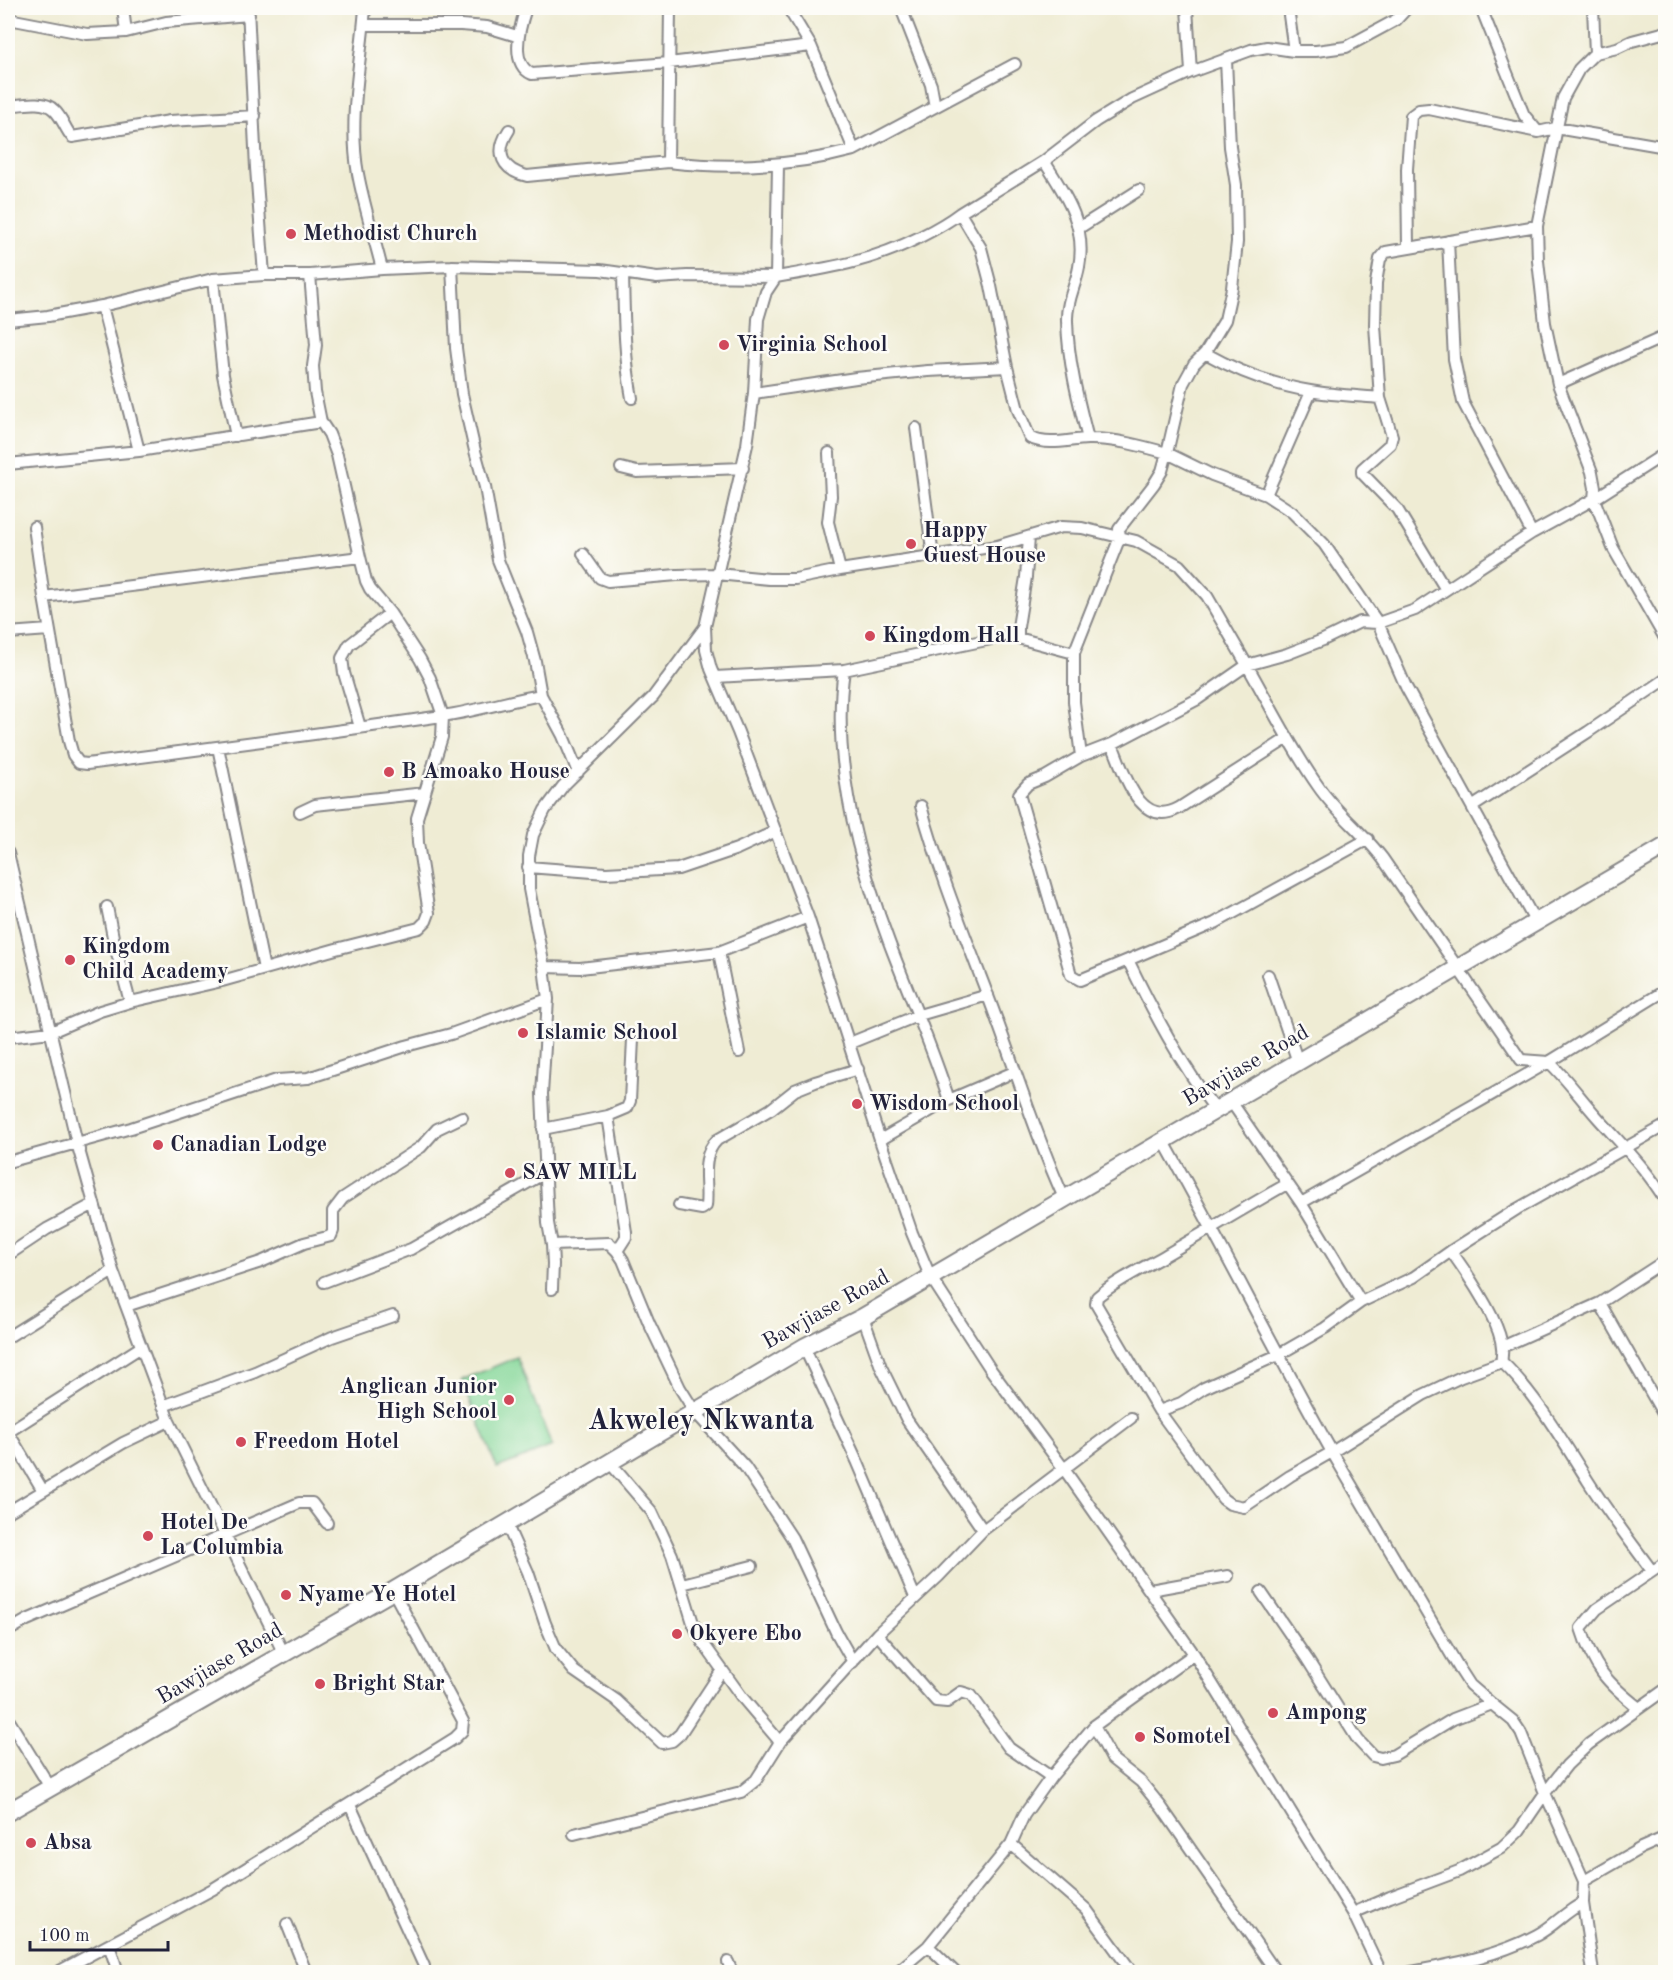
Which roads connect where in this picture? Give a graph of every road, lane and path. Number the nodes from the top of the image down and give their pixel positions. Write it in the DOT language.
graph roads {
  1 [pos="123,8"];
  2 [pos="365,8"];
  3 [pos="526,8"];
  4 [pos="670,8"];
  5 [pos="788,8"];
  6 [pos="903,8"];
  7 [pos="1188,8"];
  8 [pos="1288,8"];
  9 [pos="1407,8"];
  10 [pos="1481,8"];
  11 [pos="1593,8"];
  12 [pos="249,11"];
  13 [pos="14,20"];
  14 [pos="364,25"];
  15 [pos="126,32"];
  16 [pos="1665,32"];
  17 [pos="518,36"];
  18 [pos="812,46"];
  19 [pos="1294,51"];
  20 [pos="1595,53"];
  21 [pos="1226,60"];
  22 [pos="669,63"];
  23 [pos="1015,64"];
  24 [pos="1191,72"];
  25 [pos="8,105"];
  26 [pos="935,107"];
  27 [pos="255,116"];
  28 [pos="1556,128"];
  29 [pos="509,130"];
  30 [pos="1538,132"];
  31 [pos="1665,147"];
  32 [pos="854,150"];
  33 [pos="1044,161"];
  34 [pos="668,162"];
  35 [pos="778,165"];
  36 [pos="1138,190"];
  37 [pos="960,213"];
  38 [pos="1537,226"];
  39 [pos="1079,228"];
  40 [pos="1448,241"];
  41 [pos="1408,247"];
  42 [pos="452,266"];
  43 [pos="382,268"];
  44 [pos="623,273"];
  45 [pos="264,275"];
  46 [pos="310,275"];
  47 [pos="777,277"];
  48 [pos="213,279"];
  49 [pos="102,306"];
  50 [pos="8,320"];
  51 [pos="1665,336"];
  52 [pos="1205,353"];
  53 [pos="1007,367"];
  54 [pos="1558,384"];
  55 [pos="1311,392"];
  56 [pos="754,393"];
  57 [pos="632,398"];
  58 [pos="1380,398"];
  59 [pos="321,422"];
  60 [pos="916,428"];
  61 [pos="236,436"];
  62 [pos="1089,439"];
  63 [pos="139,451"];
  64 [pos="829,453"];
  65 [pos="1167,453"];
  66 [pos="1665,453"];
  67 [pos="8,464"];
  68 [pos="621,468"];
  69 [pos="743,468"];
  70 [pos="1266,495"];
  71 [pos="1594,499"];
  72 [pos="34,527"];
  73 [pos="1532,533"];
  74 [pos="1029,537"];
  75 [pos="1120,537"];
  76 [pos="583,554"];
  77 [pos="360,557"];
  78 [pos="933,557"];
  79 [pos="840,570"];
  80 [pos="717,574"];
  81 [pos="1445,588"];
  82 [pos="44,597"];
  83 [pos="390,613"];
  84 [pos="1378,623"];
  85 [pos="705,627"];
  86 [pos="49,630"];
  87 [pos="8,633"];
  88 [pos="1018,638"];
  89 [pos="1665,640"];
  90 [pos="1074,652"];
  91 [pos="1247,665"];
  92 [pos="844,670"];
  93 [pos="715,676"];
  94 [pos="1665,678"];
  95 [pos="541,695"];
  96 [pos="443,716"];
  97 [pos="360,727"];
  98 [pos="1288,738"];
  99 [pos="1112,744"];
  100 [pos="218,747"];
  101 [pos="1081,756"];
  102 [pos="578,772"];
  103 [pos="425,793"];
  104 [pos="921,806"];
  105 [pos="1472,807"];
  106 [pos="300,812"];
  107 [pos="776,831"];
  108 [pos="1368,839"];
  109 [pos="1665,846"];
  110 [pos="8,853"];
  111 [pos="528,867"];
  112 [pos="107,907"];
  113 [pos="808,917"];
  114 [pos="1536,923"];
  115 [pos="719,952"];
  116 [pos="1128,960"];
  117 [pos="1458,966"];
  118 [pos="544,967"];
  119 [pos="264,969"];
  120 [pos="1268,975"];
  121 [pos="1665,990"];
  122 [pos="988,995"];
  123 [pos="548,999"];
  124 [pos="130,1002"];
  125 [pos="920,1015"];
  126 [pos="51,1032"];
  127 [pos="8,1037"];
  128 [pos="633,1039"];
  129 [pos="850,1042"];
  130 [pos="739,1052"];
  131 [pos="1298,1062"];
  132 [pos="1549,1062"];
  133 [pos="858,1069"];
  134 [pos="1014,1072"];
  135 [pos="949,1100"];
  136 [pos="1230,1100"];
  137 [pos="1215,1109"];
  138 [pos="608,1116"];
  139 [pos="462,1117"];
  140 [pos="1665,1125"];
  141 [pos="543,1130"];
  142 [pos="880,1140"];
  143 [pos="1163,1140"];
  144 [pos="77,1143"];
  145 [pos="1624,1148"];
  146 [pos="8,1162"];
  147 [pos="545,1173"];
  148 [pos="1287,1184"];
  149 [pos="1064,1198"];
  150 [pos="1665,1201"];
  151 [pos="1300,1203"];
  152 [pos="93,1204"];
  153 [pos="679,1205"];
  154 [pos="1212,1227"];
  155 [pos="552,1245"];
  156 [pos="617,1251"];
  157 [pos="1451,1251"];
  158 [pos="8,1255"];
  159 [pos="1665,1260"];
  160 [pos="113,1271"];
  161 [pos="930,1276"];
  162 [pos="324,1282"];
  163 [pos="552,1289"];
  164 [pos="1361,1302"];
  165 [pos="1600,1304"];
  166 [pos="126,1306"];
  167 [pos="393,1316"];
  168 [pos="863,1317"];
  169 [pos="8,1337"];
  170 [pos="141,1347"];
  171 [pos="804,1347"];
  172 [pos="1502,1347"];
  173 [pos="1278,1355"];
  174 [pos="1502,1362"];
  175 [pos="163,1406"];
  176 [pos="1159,1411"];
  177 [pos="695,1412"];
  178 [pos="1131,1418"];
  179 [pos="1665,1419"];
  180 [pos="169,1421"];
  181 [pos="8,1432"];
  182 [pos="1332,1452"];
  183 [pos="610,1462"];
  184 [pos="1065,1469"];
  185 [pos="42,1489"];
  186 [pos="8,1512"];
  187 [pos="327,1523"];
  188 [pos="506,1523"];
  189 [pos="983,1530"];
  190 [pos="226,1534"];
  191 [pos="1665,1562"];
  192 [pos="752,1566"];
  193 [pos="1652,1570"];
  194 [pos="1228,1576"];
  195 [pos="682,1584"];
  196 [pos="1149,1590"];
  197 [pos="393,1591"];
  198 [pos="1261,1592"];
  199 [pos="915,1597"];
  200 [pos="8,1631"];
  201 [pos="877,1635"];
  202 [pos="284,1654"];
  203 [pos="1194,1654"];
  204 [pos="853,1662"];
  205 [pos="722,1670"];
  206 [pos="1665,1689"];
  207 [pos="1491,1704"];
  208 [pos="1640,1708"];
  209 [pos="8,1719"];
  210 [pos="1094,1726"];
  211 [pos="780,1742"];
  212 [pos="1051,1777"];
  213 [pos="50,1787"];
  214 [pos="1545,1793"];
  215 [pos="350,1805"];
  216 [pos="8,1812"];
  217 [pos="574,1834"];
  218 [pos="1665,1837"];
  219 [pos="1011,1844"];
  220 [pos="1584,1881"];
  221 [pos="1583,1903"];
  222 [pos="1353,1913"];
  223 [pos="287,1924"];
  224 [pos="108,1945"];
  225 [pos="928,1946"];
  226 [pos="424,1966"];
  227 [pos="58,1972"];
  228 [pos="118,1972"];
  229 [pos="306,1972"];
  230 [pos="897,1972"];
  231 [pos="955,1972"];
  232 [pos="1132,1972"];
  233 [pos="1276,1972"];
  234 [pos="1381,1972"];
  235 [pos="1411,1972"];
  236 [pos="1593,1972"];
  1 -- 15 [label="street"];
  2 -- 14 [label="street"];
  3 -- 17 [label="street"];
  4 -- 22 [label="street"];
  5 -- 18 [label="street"];
  6 -- 26 [label="street"];
  7 -- 24 [label="street"];
  8 -- 19 [label="street"];
  9 -- 19 [label="street"];
  10 -- 30 [label="street"];
  11 -- 20 [label="street"];
  12 -- 15 [label="street"];
  12 -- 27 [label="street"];
  13 -- 15 [label="street"];
  14 -- 17 [label="street"];
  14 -- 43 [label="street"];
  16 -- 20 [label="street"];
  17 -- 22 [label="street"];
  18 -- 22 [label="street"];
  18 -- 32 [label="street"];
  19 -- 21 [label="street"];
  20 -- 28 [label="street"];
  21 -- 24 [label="street"];
  21 -- 52 [label="street"];
  22 -- 34 [label="street"];
  23 -- 26 [label="street"];
  24 -- 33 [label="street"];
  25 -- 27 [label="street"];
  26 -- 32 [label="street"];
  27 -- 45 [label="street"];
  28 -- 30 [label="street"];
  28 -- 31 [label="street"];
  28 -- 38 [label="street"];
  29 -- 34 [label="street"];
  30 -- 41 [label="street"];
  32 -- 35 [label="street"];
  33 -- 37 [label="street"];
  33 -- 39 [label="street"];
  34 -- 35 [label="street"];
  35 -- 47 [label="street"];
  36 -- 39 [label="street"];
  37 -- 47 [label="street"];
  37 -- 53 [label="street"];
  38 -- 40 [label="street"];
  38 -- 54 [label="street"];
  39 -- 62 [label="street"];
  40 -- 41 [label="street"];
  40 -- 73 [label="street"];
  41 -- 58 [label="street"];
  42 -- 43 [label="street"];
  42 -- 44 [label="street"];
  42 -- 95 [label="street"];
  43 -- 46 [label="street"];
  44 -- 47 [label="street"];
  44 -- 57 [label="street"];
  45 -- 46 [label="street"];
  45 -- 48 [label="street"];
  46 -- 59 [label="street"];
  47 -- 56 [label="street"];
  48 -- 49 [label="street"];
  48 -- 61 [label="street"];
  49 -- 50 [label="street"];
  49 -- 63 [label="street"];
  51 -- 54 [label="street"];
  52 -- 55 [label="street"];
  52 -- 65 [label="street"];
  53 -- 56 [label="street"];
  53 -- 62 [label="street"];
  54 -- 71 [label="street"];
  55 -- 58 [label="street"];
  55 -- 70 [label="street"];
  56 -- 69 [label="street"];
  58 -- 81 [label="street"];
  59 -- 61 [label="street"];
  59 -- 77 [label="street"];
  60 -- 78 [label="street"];
  61 -- 63 [label="street"];
  62 -- 65 [label="street"];
  63 -- 67 [label="street"];
  64 -- 79 [label="street"];
  65 -- 70 [label="street"];
  65 -- 75 [label="street"];
  66 -- 71 [label="street"];
  68 -- 69 [label="street"];
  69 -- 80 [label="street"];
  70 -- 84 [label="street"];
  71 -- 73 [label="street"];
  71 -- 89 [label="street"];
  72 -- 82 [label="street"];
  73 -- 81 [label="street"];
  74 -- 75 [label="street"];
  74 -- 78 [label="street"];
  74 -- 88 [label="street"];
  75 -- 90 [label="street"];
  75 -- 91 [label="street"];
  76 -- 80 [label="street"];
  77 -- 82 [label="street"];
  77 -- 83 [label="street"];
  78 -- 79 [label="street"];
  79 -- 80 [label="street"];
  80 -- 85 [label="street"];
  81 -- 84 [label="street"];
  82 -- 86 [label="street"];
  83 -- 96 [label="street"];
  83 -- 97 [label="street"];
  84 -- 91 [label="street"];
  84 -- 105 [label="street"];
  85 -- 93 [label="street"];
  85 -- 102 [label="street"];
  86 -- 87 [label="street"];
  86 -- 100 [label="street"];
  88 -- 90 [label="street"];
  88 -- 92 [label="street"];
  90 -- 101 [label="street"];
  91 -- 98 [label="street"];
  91 -- 99 [label="street"];
  92 -- 93 [label="street"];
  92 -- 125 [label="street"];
  93 -- 107 [label="street"];
  94 -- 105 [label="street"];
  95 -- 96 [label="street"];
  95 -- 102 [label="street"];
  96 -- 97 [label="street"];
  96 -- 103 [label="street"];
  97 -- 100 [label="street"];
  98 -- 99 [label="street"];
  98 -- 108 [label="street"];
  99 -- 101 [label="street"];
  100 -- 119 [label="street"];
  101 -- 116 [label="street"];
  102 -- 111 [label="street"];
  103 -- 106 [label="street"];
  103 -- 119 [label="street"];
  104 -- 122 [label="street"];
  105 -- 114 [label="street"];
  107 -- 111 [label="street"];
  107 -- 113 [label="street"];
  108 -- 116 [label="street"];
  108 -- 117 [label="street"];
  109 -- 114 [label="main road, Bawjiase Road"];
  110 -- 126 [label="street"];
  111 -- 118 [label="street"];
  112 -- 124 [label="street"];
  113 -- 115 [label="street"];
  113 -- 129 [label="street"];
  114 -- 117 [label="main road, Bawjiase Road"];
  115 -- 118 [label="street"];
  115 -- 130 [label="street"];
  116 -- 137 [label="street"];
  117 -- 131 [label="main road, Bawjiase Road"];
  117 -- 132 [label="street"];
  118 -- 123 [label="street"];
  119 -- 124 [label="street"];
  120 -- 131 [label="street"];
  121 -- 132 [label="street"];
  122 -- 125 [label="street"];
  122 -- 134 [label="street"];
  123 -- 141 [label="street"];
  123 -- 144 [label="street"];
  124 -- 126 [label="street"];
  125 -- 129 [label="street"];
  125 -- 135 [label="street"];
  126 -- 127 [label="street"];
  126 -- 144 [label="street"];
  128 -- 138 [label="street"];
  129 -- 133 [label="street"];
  131 -- 136 [label="main road, Bawjiase Road"];
  132 -- 145 [label="street"];
  132 -- 151 [label="street"];
  133 -- 142 [label="street"];
  133 -- 153 [label="street"];
  134 -- 135 [label="street"];
  134 -- 149 [label="street"];
  135 -- 142 [label="street"];
  136 -- 137 [label="main road, Bawjiase Road"];
  136 -- 148 [label="street"];
  137 -- 143 [label="main road, Bawjiase Road"];
  138 -- 141 [label="street"];
  138 -- 156 [label="street"];
  139 -- 166 [label="street"];
  140 -- 145 [label="street"];
  141 -- 147 [label="street"];
  142 -- 161 [label="street"];
  143 -- 149 [label="main road, Bawjiase Road"];
  143 -- 154 [label="street"];
  144 -- 146 [label="street"];
  144 -- 152 [label="street"];
  145 -- 150 [label="street"];
  145 -- 157 [label="street"];
  147 -- 155 [label="street"];
  147 -- 162 [label="street"];
  148 -- 151 [label="street"];
  148 -- 154 [label="street"];
  149 -- 161 [label="main road, Bawjiase Road"];
  151 -- 164 [label="street"];
  152 -- 158 [label="street"];
  152 -- 160 [label="street"];
  154 -- 173 [label="street"];
  154 -- 176 [label="street"];
  155 -- 156 [label="street"];
  155 -- 163 [label="street"];
  156 -- 177 [label="street"];
  157 -- 164 [label="street"];
  157 -- 172 [label="street"];
  159 -- 165 [label="street"];
  160 -- 166 [label="street"];
  160 -- 169 [label="street"];
  161 -- 168 [label="main road, Bawjiase Road"];
  161 -- 184 [label="street"];
  164 -- 173 [label="street"];
  165 -- 172 [label="street"];
  165 -- 179 [label="street"];
  166 -- 170 [label="street"];
  167 -- 175 [label="street"];
  168 -- 171 [label="main road, Bawjiase Road"];
  168 -- 189 [label="street"];
  170 -- 175 [label="street"];
  170 -- 181 [label="street"];
  171 -- 177 [label="main road, Bawjiase Road"];
  171 -- 199 [label="street"];
  172 -- 174 [label="street"];
  173 -- 176 [label="street"];
  173 -- 182 [label="street"];
  174 -- 182 [label="street"];
  174 -- 193 [label="street"];
  175 -- 180 [label="street"];
  176 -- 182 [label="street"];
  177 -- 183 [label="main road, Bawjiase Road"];
  177 -- 204 [label="street"];
  178 -- 184 [label="street"];
  180 -- 185 [label="street"];
  180 -- 190 [label="street"];
  181 -- 185 [label="street"];
  182 -- 207 [label="street"];
  183 -- 188 [label="main road, Bawjiase Road"];
  183 -- 195 [label="street"];
  184 -- 189 [label="street"];
  184 -- 196 [label="street"];
  185 -- 186 [label="street"];
  187 -- 190 [label="street"];
  188 -- 197 [label="main road, Bawjiase Road"];
  188 -- 205 [label="street"];
  189 -- 199 [label="street"];
  190 -- 200 [label="street"];
  190 -- 202 [label="street"];
  191 -- 193 [label="street"];
  192 -- 195 [label="street"];
  193 -- 208 [label="street"];
  194 -- 196 [label="street"];
  195 -- 205 [label="street"];
  196 -- 203 [label="street"];
  197 -- 202 [label="main road, Bawjiase Road"];
  197 -- 215 [label="street"];
  198 -- 207 [label="street"];
  199 -- 201 [label="street"];
  201 -- 204 [label="street"];
  201 -- 212 [label="street"];
  202 -- 213 [label="main road, Bawjiase Road"];
  203 -- 210 [label="street"];
  203 -- 222 [label="street"];
  204 -- 211 [label="street"];
  205 -- 211 [label="street"];
  206 -- 208 [label="street"];
  207 -- 214 [label="street"];
  208 -- 214 [label="street"];
  209 -- 213 [label="street"];
  210 -- 212 [label="street"];
  210 -- 233 [label="street"];
  211 -- 217 [label="street"];
  212 -- 219 [label="street"];
  213 -- 216 [label="main road, Bawjiase Road"];
  214 -- 220 [label="street"];
  214 -- 222 [label="street"];
  215 -- 224 [label="street"];
  215 -- 226 [label="street"];
  218 -- 220 [label="street"];
  219 -- 225 [label="street"];
  219 -- 232 [label="street"];
  220 -- 221 [label="street"];
  221 -- 235 [label="street"];
  221 -- 236 [label="street"];
  222 -- 234 [label="street"];
  223 -- 229 [label="street"];
  224 -- 227 [label="street"];
  224 -- 228 [label="street"];
  225 -- 230 [label="street"];
  225 -- 231 [label="street"];
}
